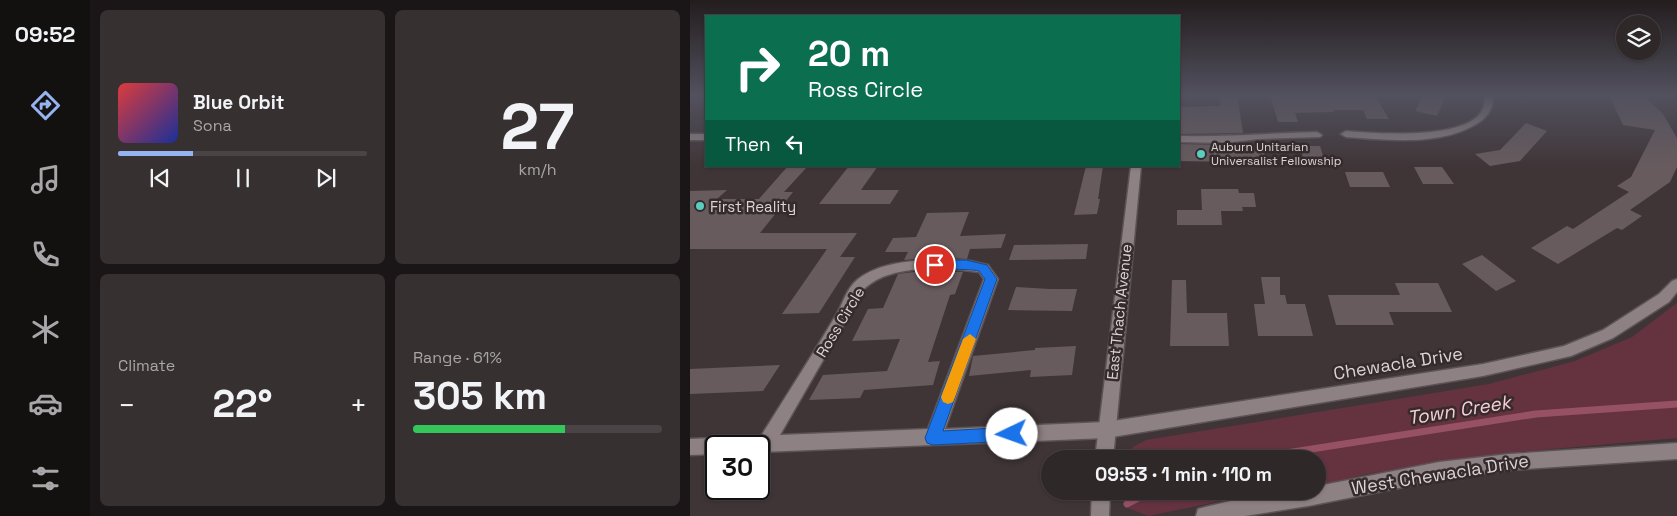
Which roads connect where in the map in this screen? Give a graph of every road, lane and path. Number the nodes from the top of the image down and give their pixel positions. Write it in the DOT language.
graph roads {
  1 [pos="1478,119"];
  2 [pos="1346,134"];
  3 [pos="1317,135"];
  4 [pos="690,137"];
  5 [pos="705,137"];
  6 [pos="1180,140"];
  7 [pos="1136,167"];
  8 [pos="1677,284"];
  9 [pos="1106,430"];
  10 [pos="770,436"];
  11 [pos="933,438"];
  12 [pos="770,443"];
  13 [pos="705,446"];
  14 [pos="690,447"];
  15 [pos="1105,450"];
  16 [pos="1677,451"];
  17 [pos="1101,500"];
  18 [pos="1100,516"];
  19 [pos="1205,516"];
  1 -- 2 [label="street"];
  3 -- 6 [label="street"];
  4 -- 5 [label="street"];
  7 -- 9 [label="street, East Thach Avenue"];
  8 -- 9 [label="street, Chewacla Drive"];
  9 -- 11 [label="street, Chewacla Drive"];
  9 -- 15 [label="street, East Thach Avenue"];
  10 -- 11 [label="street, Ross Circle"];
  11 -- 12 [label="street, Chewacla Drive"];
  13 -- 14 [label="street, Chewacla Drive"];
  16 -- 19 [label="street, West Chewacla Drive"];
  17 -- 18 [label="street"];
}
